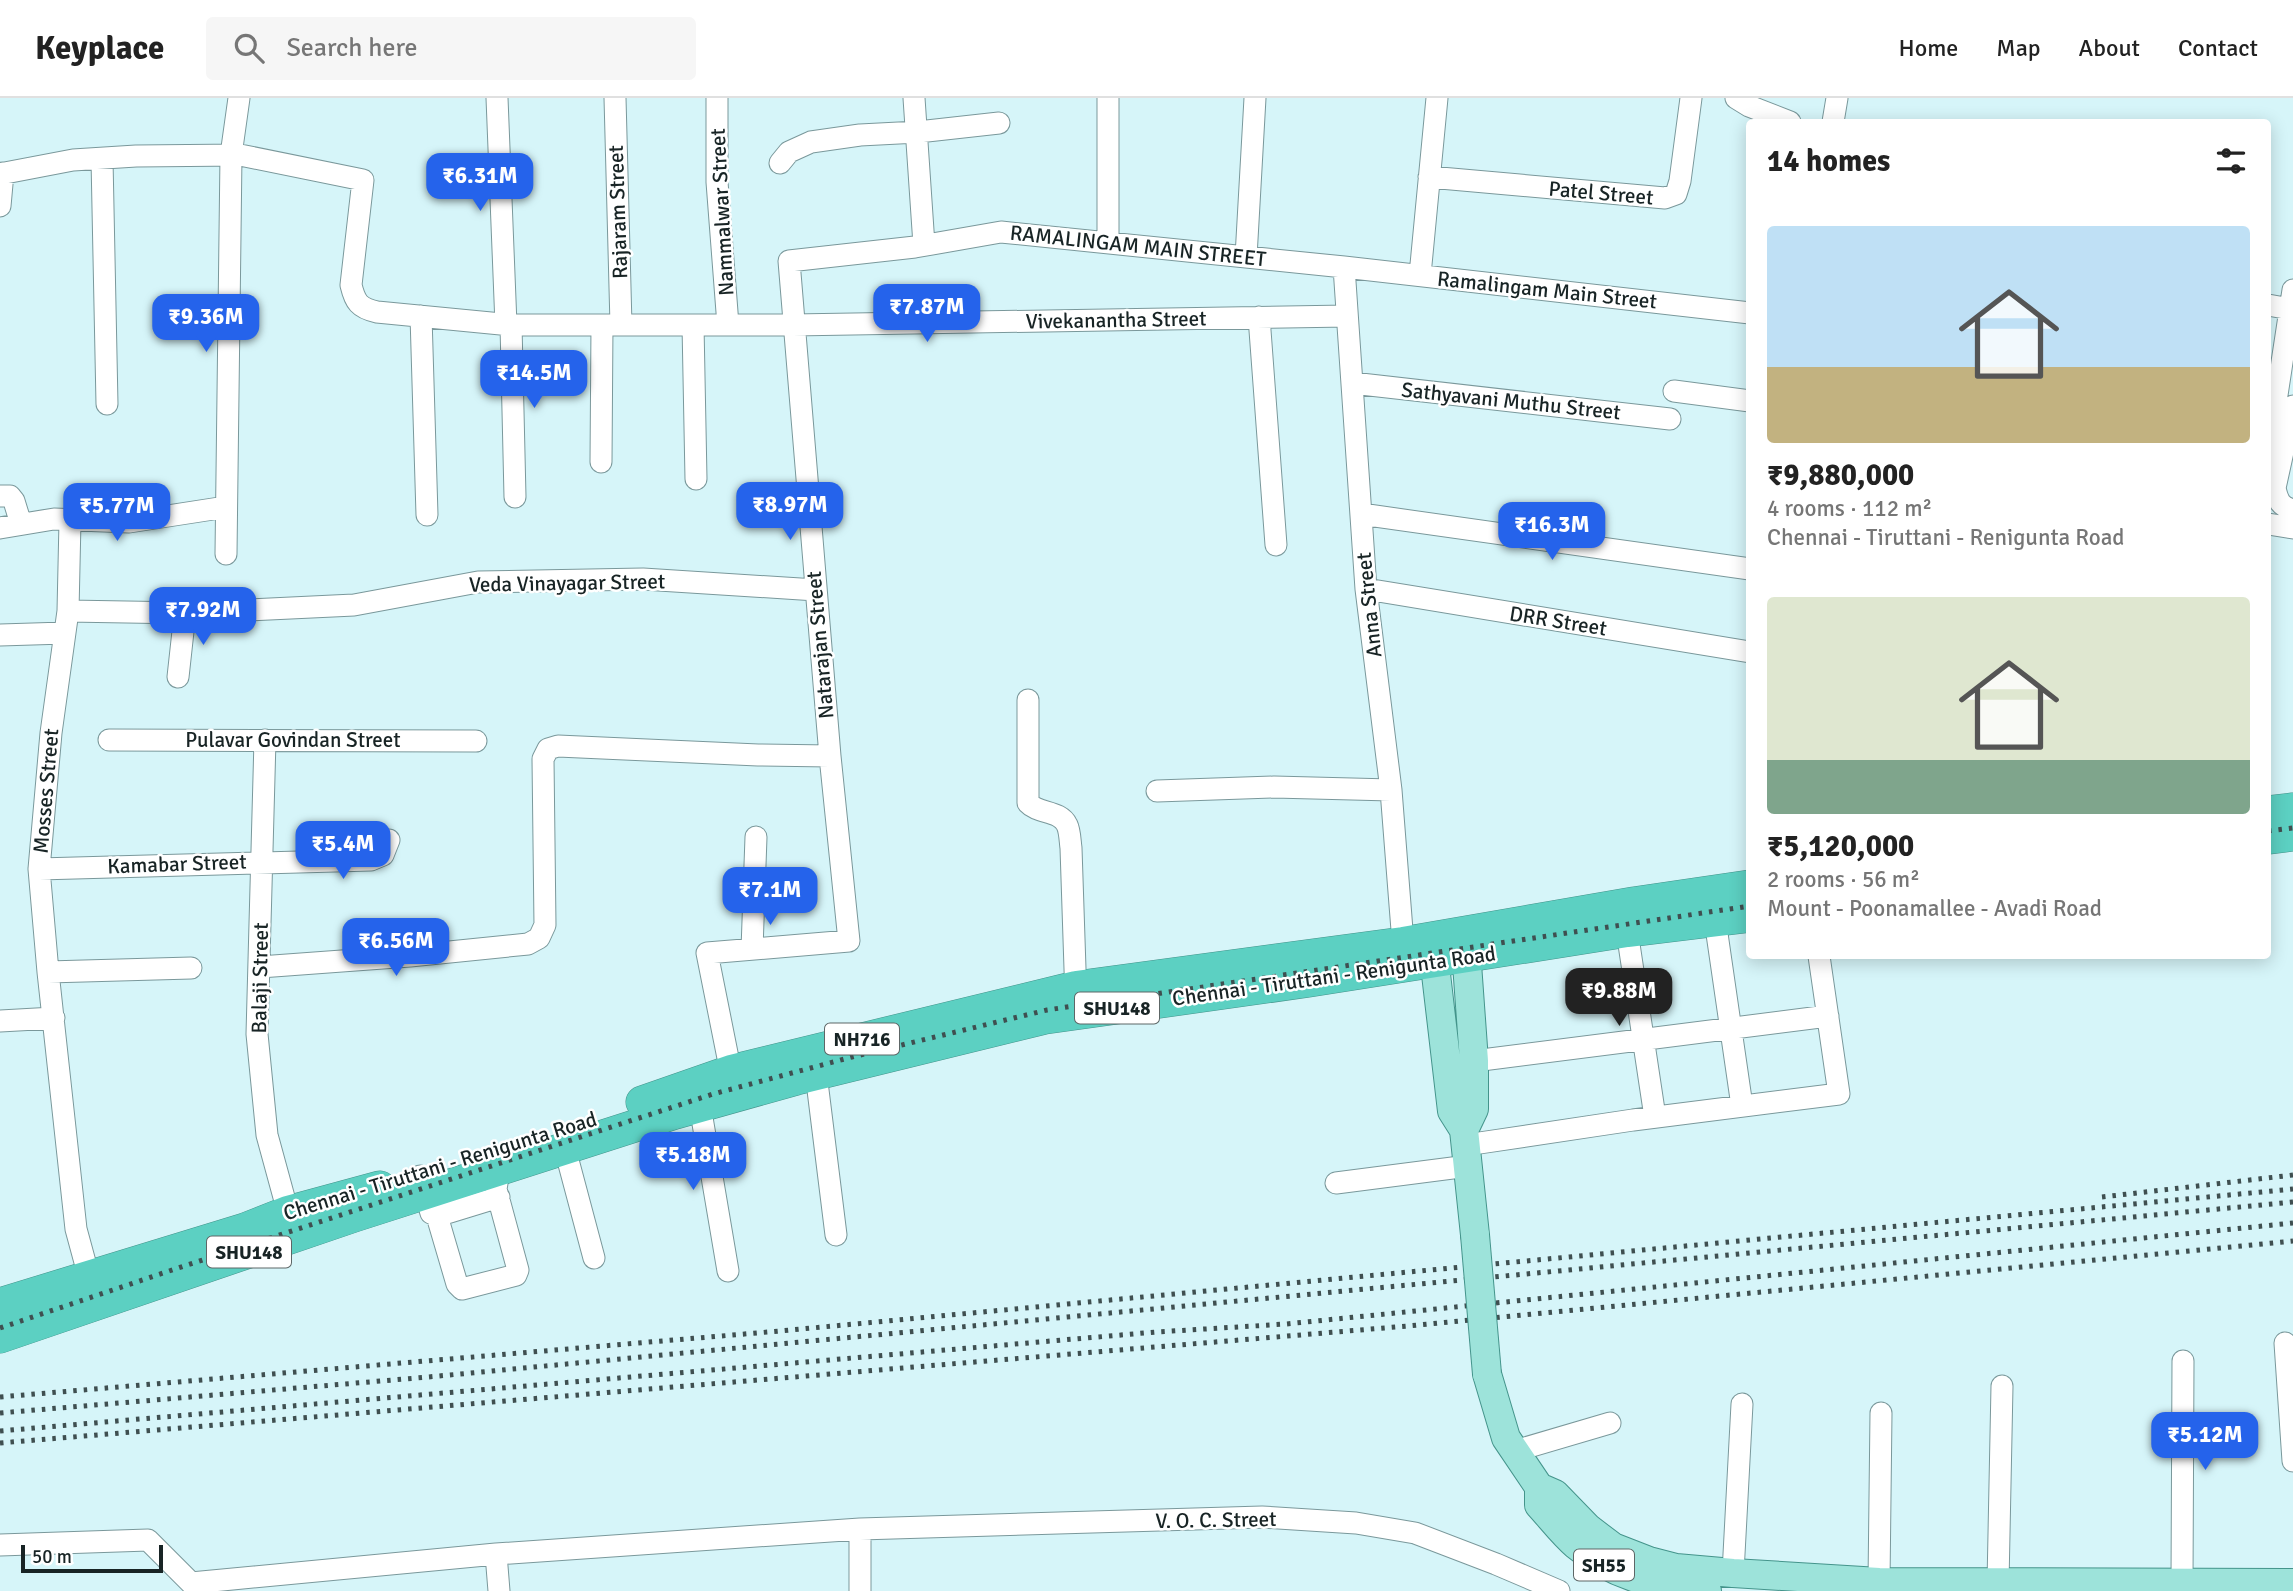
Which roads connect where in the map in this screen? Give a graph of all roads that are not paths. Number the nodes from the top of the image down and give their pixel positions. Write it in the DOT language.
graph roads {
  1 [pos="239,98"];
  2 [pos="496,98"];
  3 [pos="615,98"];
  4 [pos="716,98"];
  5 [pos="915,98"];
  6 [pos="1108,98"];
  7 [pos="1255,98"];
  8 [pos="1437,98"];
  9 [pos="1691,98"];
  10 [pos="1736,98"];
  11 [pos="1837,98"];
  12 [pos="1782,119"];
  13 [pos="1834,119"];
  14 [pos="999,124"];
  15 [pos="918,132"];
  16 [pos="231,155"];
  17 [pos="102,159"];
  18 [pos="780,163"];
  19 [pos="1,174"];
  20 [pos="1429,177"];
  21 [pos="0,206"];
  22 [pos="1108,243"];
  23 [pos="924,245"];
  24 [pos="1246,257"];
  25 [pos="1344,267"];
  26 [pos="1420,275"];
  27 [pos="2292,299"];
  28 [pos="2271,304"];
  29 [pos="1746,313"];
  30 [pos="421,316"];
  31 [pos="1347,316"];
  32 [pos="1259,317"];
  33 [pos="509,325"];
  34 [pos="611,325"];
  35 [pos="693,325"];
  36 [pos="728,325"];
  37 [pos="793,325"];
  38 [pos="1352,383"];
  39 [pos="1674,391"];
  40 [pos="2282,393"];
  41 [pos="1746,400"];
  42 [pos="107,404"];
  43 [pos="1670,419"];
  44 [pos="2271,441"];
  45 [pos="601,462"];
  46 [pos="696,479"];
  47 [pos="2272,487"];
  48 [pos="0,496"];
  49 [pos="515,497"];
  50 [pos="226,507"];
  51 [pos="2293,510"];
  52 [pos="1361,514"];
  53 [pos="427,516"];
  54 [pos="70,521"];
  55 [pos="21,524"];
  56 [pos="2271,524"];
  57 [pos="0,528"];
  58 [pos="2293,528"];
  59 [pos="1276,545"];
  60 [pos="226,554"];
  61 [pos="1746,568"];
  62 [pos="1366,589"];
  63 [pos="816,590"];
  64 [pos="68,611"];
  65 [pos="185,613"];
  66 [pos="65,633"];
  67 [pos="0,635"];
  68 [pos="1746,651"];
  69 [pos="178,677"];
  70 [pos="1028,700"];
  71 [pos="109,740"];
  72 [pos="265,740"];
  73 [pos="477,741"];
  74 [pos="830,756"];
  75 [pos="1391,790"];
  76 [pos="1157,791"];
  77 [pos="2293,808"];
  78 [pos="2271,812"];
  79 [pos="2293,835"];
  80 [pos="756,837"];
  81 [pos="2271,838"];
  82 [pos="389,840"];
  83 [pos="262,862"];
  84 [pos="39,869"];
  85 [pos="1746,887"];
  86 [pos="1658,913"];
  87 [pos="1746,916"];
  88 [pos="1715,920"];
  89 [pos="1627,931"];
  90 [pos="1466,944"];
  91 [pos="1423,947"];
  92 [pos="752,949"];
  93 [pos="1819,959"];
  94 [pos="260,967"];
  95 [pos="191,968"];
  96 [pos="48,972"];
  97 [pos="1076,1000"];
  98 [pos="1828,1016"];
  99 [pos="54,1018"];
  100 [pos="0,1021"];
  101 [pos="1732,1029"];
  102 [pos="1642,1040"];
  103 [pos="1474,1061"];
  104 [pos="816,1074"];
  105 [pos="733,1083"];
  106 [pos="700,1106"];
  107 [pos="1742,1106"];
  108 [pos="1655,1117"];
  109 [pos="1466,1147"];
  110 [pos="565,1149"];
  111 [pos="1336,1183"];
  112 [pos="499,1184"];
  113 [pos="427,1195"];
  114 [pos="288,1212"];
  115 [pos="836,1235"];
  116 [pos="594,1258"];
  117 [pos="728,1271"];
  118 [pos="92,1290"];
  119 [pos="0,1304"];
  120 [pos="0,1337"];
  121 [pos="2285,1343"];
  122 [pos="2183,1361"];
  123 [pos="2002,1386"];
  124 [pos="1742,1404"];
  125 [pos="1881,1413"];
  126 [pos="1610,1423"];
  127 [pos="1515,1451"];
  128 [pos="2293,1461"];
  129 [pos="1539,1487"];
  130 [pos="860,1529"];
  131 [pos="0,1545"];
  132 [pos="496,1554"];
  133 [pos="1733,1573"];
  134 [pos="2182,1582"];
  135 [pos="1998,1583"];
  136 [pos="2293,1583"];
  137 [pos="1863,1585"];
  138 [pos="2040,1587"];
  139 [pos="499,1591"];
  140 [pos="860,1591"];
  141 [pos="1559,1591"];
  142 [pos="1707,1591"];
  1 -- 16 [label="street"];
  2 -- 33 [label="street"];
  3 -- 34 [label="street, Rajaram Street"];
  4 -- 36 [label="street, Nammalwar Street"];
  5 -- 15 [label="street"];
  6 -- 22 [label="street"];
  7 -- 24 [label="street"];
  8 -- 20 [label="street"];
  9 -- 20 [label="street, Patel Street"];
  10 -- 12 [label="street"];
  11 -- 13 [label="street"];
  14 -- 15 [label="street"];
  15 -- 18 [label="street"];
  15 -- 23 [label="street"];
  16 -- 17 [label="street"];
  16 -- 30 [label="street, Vivekanantha Street"];
  16 -- 50 [label="street"];
  17 -- 19 [label="street"];
  17 -- 42 [label="street"];
  19 -- 21 [label="street"];
  20 -- 26 [label="street"];
  22 -- 23 [label="street, RAMALINGAM MAIN STREET"];
  22 -- 24 [label="street, RAMALINGAM MAIN STREET"];
  23 -- 37 [label="street, RAMALINGAM MAIN STREET"];
  24 -- 25 [label="street, RAMALINGAM MAIN STREET"];
  25 -- 26 [label="street, Ramalingam Main Street"];
  25 -- 31 [label="street, Anna Street"];
  26 -- 29 [label="street, Ramalingam Main Street"];
  27 -- 28 [label="street"];
  27 -- 40 [label="street"];
  30 -- 33 [label="street, Vivekanantha Street"];
  30 -- 53 [label="street"];
  31 -- 32 [label="street, Vivekanantha Street"];
  31 -- 38 [label="street, Anna Street"];
  32 -- 37 [label="street, Vivekanantha Street"];
  32 -- 59 [label="street"];
  33 -- 34 [label="street, Vivekanantha Street"];
  33 -- 49 [label="street"];
  34 -- 35 [label="street, Vivekanantha Street"];
  34 -- 45 [label="street, Rajaram Street"];
  35 -- 36 [label="street, Vivekanantha Street"];
  35 -- 46 [label="street"];
  36 -- 37 [label="street, Vivekanantha Street"];
  37 -- 63 [label="street, Natarajan Street"];
  38 -- 43 [label="street, Sathyavani Muthu Street"];
  38 -- 52 [label="street, Anna Street"];
  39 -- 41 [label="street"];
  40 -- 44 [label="street"];
  40 -- 47 [label="street"];
  47 -- 51 [label="street"];
  48 -- 55 [label="street"];
  50 -- 54 [label="street"];
  50 -- 60 [label="street"];
  52 -- 61 [label="street"];
  52 -- 62 [label="street, Anna Street"];
  54 -- 55 [label="street"];
  54 -- 64 [label="street, Mosses Street"];
  55 -- 57 [label="street"];
  56 -- 58 [label="street"];
  62 -- 68 [label="street, DRR Street"];
  62 -- 75 [label="street, Anna Street"];
  63 -- 65 [label="street, Veda Vinayagar Street"];
  63 -- 74 [label="street, Natarajan Street"];
  64 -- 65 [label="street, Veda Vinayagar Street"];
  64 -- 66 [label="street, Mosses Street"];
  65 -- 69 [label="street"];
  66 -- 67 [label="street"];
  66 -- 84 [label="street, Mosses Street"];
  70 -- 97 [label="street"];
  71 -- 72 [label="street, Pulavar Govindan Street"];
  72 -- 73 [label="street, Pulavar Govindan Street"];
  72 -- 83 [label="street, Balaji Street"];
  74 -- 92 [label="street, Natarajan Street"];
  74 -- 94 [label="street"];
  75 -- 76 [label="street"];
  75 -- 91 [label="street, Anna Street"];
  77 -- 78 [label="highway"];
  79 -- 81 [label="highway"];
  80 -- 92 [label="street"];
  82 -- 83 [label="street, Kamabar Street"];
  83 -- 84 [label="street, Kamabar Street"];
  83 -- 94 [label="street, Balaji Street"];
  84 -- 96 [label="street, Mosses Street"];
  85 -- 86 [label="highway, Chennai - Tiruttani - Renigunta Road / NH716"];
  86 -- 88 [label="highway, Chennai - Tiruttani - Renigunta Road"];
  86 -- 89 [label="highway, Chennai - Tiruttani - Renigunta Road"];
  86 -- 90 [label="highway, Chennai - Tiruttani - Renigunta Road / NH716"];
  87 -- 88 [label="highway, Chennai - Tiruttani - Renigunta Road"];
  88 -- 101 [label="street"];
  89 -- 90 [label="highway, Chennai - Tiruttani - Renigunta Road"];
  89 -- 102 [label="street"];
  90 -- 91 [label="highway, Chennai - Tiruttani - Renigunta Road / NH716"];
  90 -- 103 [label="main road"];
  91 -- 97 [label="highway, Chennai - Tiruttani - Renigunta Road / NH716"];
  91 -- 109 [label="main road"];
  92 -- 105 [label="street"];
  93 -- 98 [label="street"];
  94 -- 114 [label="street, Balaji Street"];
  95 -- 96 [label="street"];
  96 -- 99 [label="street, Mosses Street"];
  97 -- 104 [label="highway, Chennai - Tiruttani - Renigunta Road / SHU148"];
  97 -- 105 [label="highway, Chennai - Tiruttani - Renigunta Road / NH716"];
  98 -- 101 [label="street"];
  98 -- 107 [label="street"];
  99 -- 100 [label="street"];
  99 -- 118 [label="street, Mosses Street"];
  101 -- 102 [label="street"];
  101 -- 107 [label="street"];
  102 -- 103 [label="street"];
  102 -- 108 [label="street"];
  103 -- 109 [label="main road"];
  104 -- 105 [label="highway, Chennai - Tiruttani - Renigunta Road / SHU148"];
  104 -- 115 [label="street"];
  105 -- 106 [label="highway, Chennai - Tiruttani - Renigunta Road / SHU148"];
  105 -- 113 [label="highway, Chennai - Tiruttani - Renigunta Road / NH716"];
  106 -- 110 [label="highway, Chennai - Tiruttani - Renigunta Road / SHU148"];
  106 -- 117 [label="street"];
  107 -- 108 [label="street"];
  108 -- 109 [label="street"];
  109 -- 111 [label="street"];
  109 -- 127 [label="main road, bridge"];
  110 -- 112 [label="highway, Chennai - Tiruttani - Renigunta Road / SHU148"];
  110 -- 116 [label="street"];
  112 -- 113 [label="highway, Chennai - Tiruttani - Renigunta Road / SHU148"];
  112 -- 113 [label="street"];
  113 -- 114 [label="highway, Chennai - Tiruttani - Renigunta Road / NH716"];
  113 -- 118 [label="highway, Chennai - Tiruttani - Renigunta Road / SHU148"];
  114 -- 118 [label="highway, Chennai - Tiruttani - Renigunta Road / NH716"];
  118 -- 119 [label="highway, Chennai - Tiruttani - Renigunta Road / NH716"];
  118 -- 120 [label="highway, Chennai - Tiruttani - Renigunta Road / SHU148"];
  121 -- 128 [label="street"];
  122 -- 134 [label="street"];
  123 -- 135 [label="street"];
  124 -- 133 [label="street"];
  125 -- 137 [label="street"];
  126 -- 127 [label="street"];
  127 -- 129 [label="main road"];
  129 -- 133 [label="main road"];
  129 -- 142 [label="main road, SH55"];
  130 -- 132 [label="street, V. O. C. Street"];
  130 -- 140 [label="street"];
  130 -- 141 [label="street, V. O. C. Street"];
  131 -- 132 [label="street, V. O. C. Street"];
  132 -- 139 [label="street"];
  133 -- 137 [label="main road"];
  134 -- 136 [label="main road"];
  134 -- 138 [label="main road"];
  135 -- 137 [label="main road"];
  135 -- 138 [label="main road"];
}
